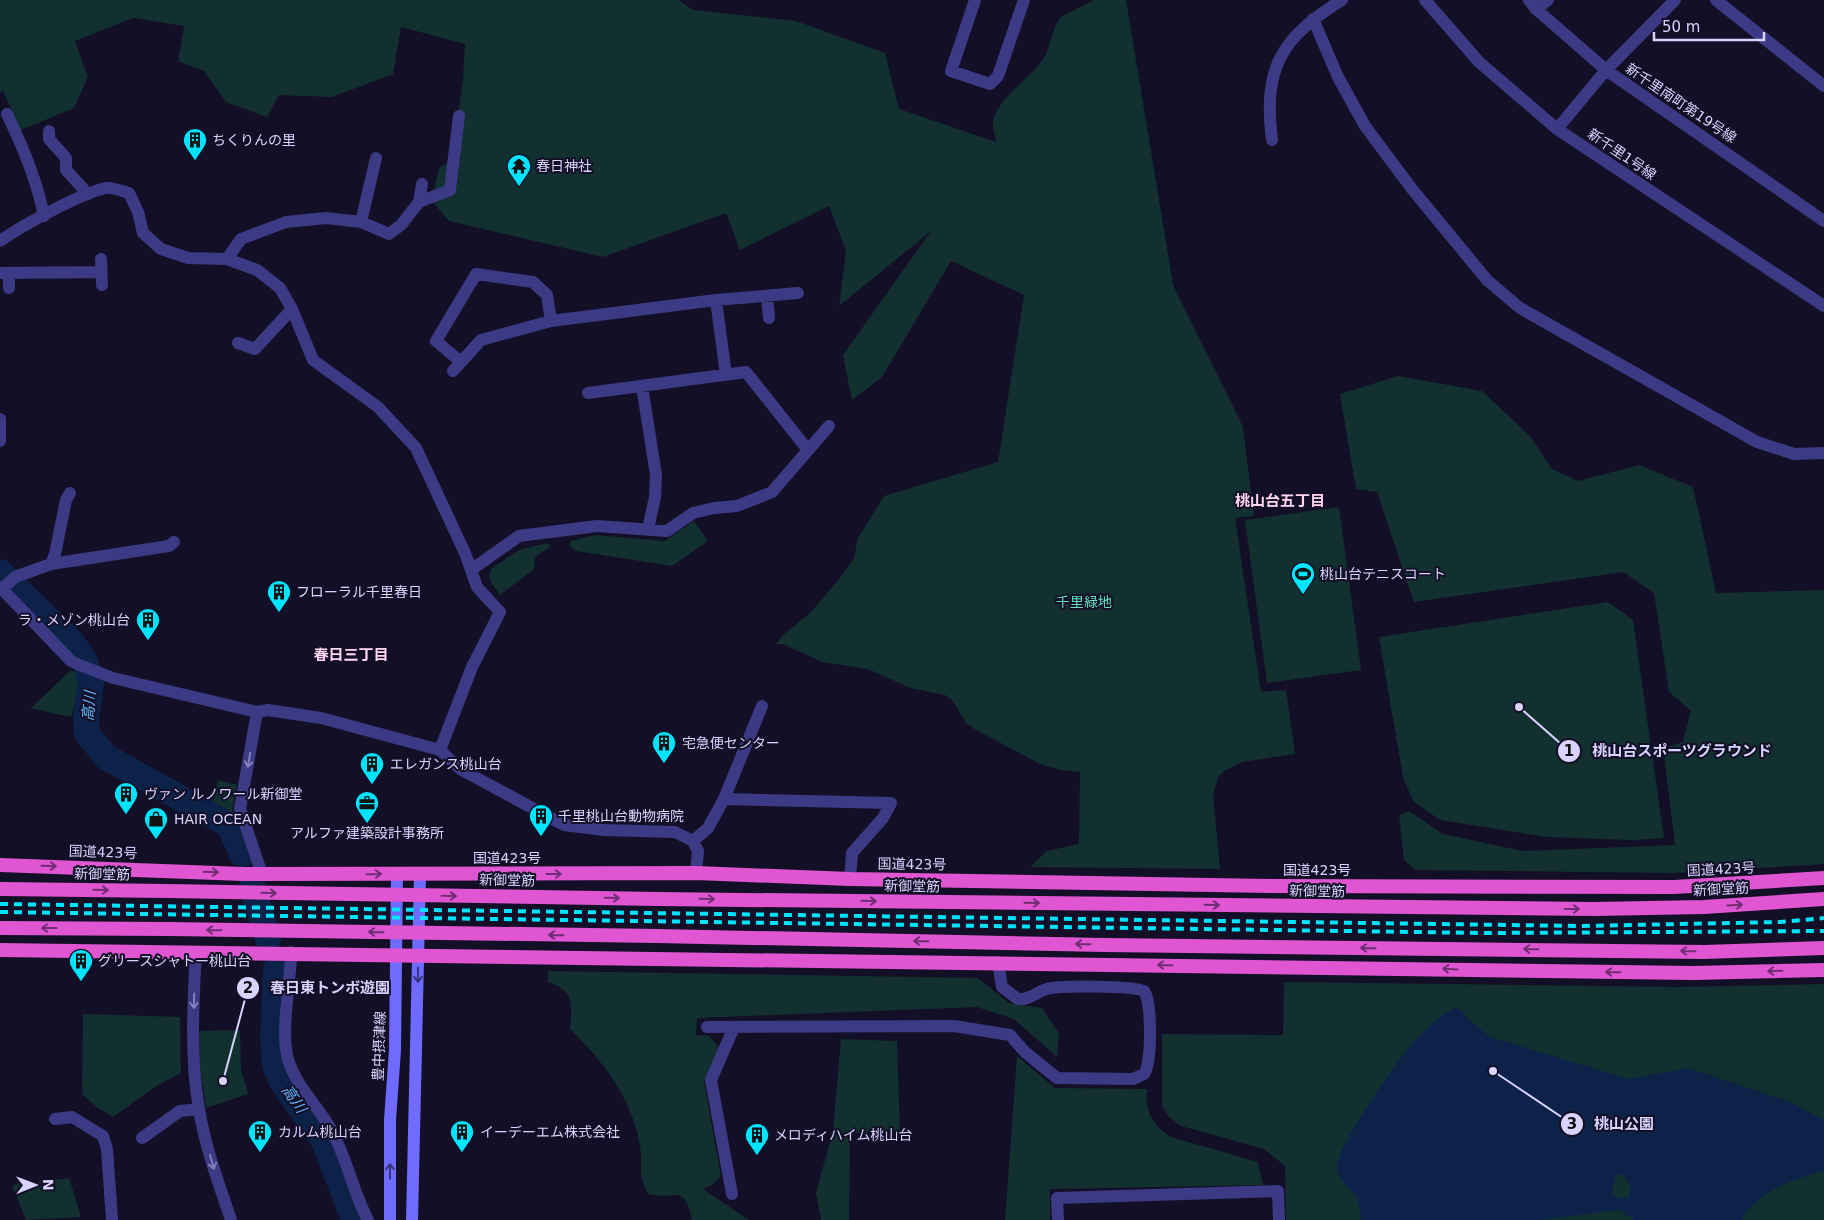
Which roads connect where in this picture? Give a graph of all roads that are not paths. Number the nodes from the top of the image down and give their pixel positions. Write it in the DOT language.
graph roads {
  1 [pos="975,0"];
  2 [pos="1024,0"];
  3 [pos="1342,0"];
  4 [pos="1425,0"];
  5 [pos="1548,0"];
  6 [pos="1675,0"];
  7 [pos="1716,0"];
  8 [pos="1533,5"];
  9 [pos="1313,19"];
  10 [pos="1606,70"];
  11 [pos="1824,86"];
  12 [pos="7,114"];
  13 [pos="459,116"];
  14 [pos="1557,129"];
  15 [pos="49,131"];
  16 [pos="1272,140"];
  17 [pos="376,158"];
  18 [pos="422,184"];
  19 [pos="88,194"];
  20 [pos="419,202"];
  21 [pos="44,216"];
  22 [pos="1824,221"];
  23 [pos="361,222"];
  24 [pos="0,241"];
  25 [pos="227,259"];
  26 [pos="5,273"];
  27 [pos="102,285"];
  28 [pos="9,288"];
  29 [pos="798,293"];
  30 [pos="768,296"];
  31 [pos="716,300"];
  32 [pos="1824,306"];
  33 [pos="292,309"];
  34 [pos="769,318"];
  35 [pos="551,321"];
  36 [pos="238,343"];
  37 [pos="726,375"];
  38 [pos="642,386"];
  39 [pos="588,393"];
  40 [pos="0,419"];
  41 [pos="829,426"];
  42 [pos="0,441"];
  43 [pos="808,450"];
  44 [pos="1824,453"];
  45 [pos="70,493"];
  46 [pos="648,529"];
  47 [pos="174,542"];
  48 [pos="51,564"];
  49 [pos="471,570"];
  50 [pos="6,585"];
  51 [pos="762,706"];
  52 [pos="257,712"];
  53 [pos="440,750"];
  54 [pos="724,799"];
  55 [pos="693,841"];
  56 [pos="0,864"];
  57 [pos="696,873"];
  58 [pos="262,874"];
  59 [pos="397,874"];
  60 [pos="420,874"];
  61 [pos="1824,878"];
  62 [pos="850,879"];
  63 [pos="1270,886"];
  64 [pos="0,889"];
  65 [pos="1824,899"];
  66 [pos="1106,904"];
  67 [pos="0,928"];
  68 [pos="1106,945"];
  69 [pos="1824,948"];
  70 [pos="0,950"];
  71 [pos="196,952"];
  72 [pos="291,952"];
  73 [pos="397,954"];
  74 [pos="418,954"];
  75 [pos="998,962"];
  76 [pos="1272,967"];
  77 [pos="1824,970"];
  78 [pos="707,1027"];
  79 [pos="734,1027"];
  80 [pos="199,1110"];
  81 [pos="56,1119"];
  82 [pos="142,1138"];
  83 [pos="732,1194"];
  84 [pos="112,1220"];
  85 [pos="231,1220"];
  86 [pos="368,1220"];
  87 [pos="390,1220"];
  88 [pos="412,1220"];
  89 [pos="1058,1220"];
  90 [pos="1279,1220"];
  1 -- 2 [label="street"];
  3 -- 9 [label="street"];
  4 -- 14 [label="street, 新千里1号線"];
  5 -- 8 [label="street"];
  6 -- 10 [label="street"];
  7 -- 11 [label="street"];
  8 -- 10 [label="street, 新千里南町第19号線"];
  9 -- 16 [label="street"];
  9 -- 44 [label="street"];
  10 -- 14 [label="street"];
  10 -- 22 [label="street, 新千里南町第19号線"];
  12 -- 21 [label="street"];
  13 -- 20 [label="street"];
  14 -- 32 [label="street, 新千里1号線"];
  15 -- 19 [label="street"];
  17 -- 23 [label="street"];
  18 -- 20 [label="street"];
  19 -- 21 [label="street"];
  19 -- 25 [label="street"];
  20 -- 23 [label="street"];
  21 -- 24 [label="street"];
  23 -- 25 [label="street"];
  25 -- 33 [label="street"];
  26 -- 27 [label="street"];
  26 -- 28 [label="street"];
  29 -- 30 [label="street"];
  30 -- 31 [label="street"];
  30 -- 34 [label="street"];
  31 -- 35 [label="street"];
  31 -- 37 [label="street"];
  33 -- 36 [label="street"];
  33 -- 49 [label="street"];
  35 -- 35 [label="street"];
  37 -- 38 [label="street"];
  37 -- 43 [label="street"];
  38 -- 39 [label="street"];
  38 -- 46 [label="street"];
  40 -- 42 [label="street"];
  41 -- 43 [label="street"];
  43 -- 46 [label="street"];
  45 -- 48 [label="street"];
  46 -- 49 [label="street"];
  47 -- 48 [label="street"];
  48 -- 50 [label="street"];
  49 -- 53 [label="street"];
  50 -- 52 [label="street"];
  51 -- 54 [label="street"];
  52 -- 53 [label="street"];
  52 -- 58 [label="street, one-way"];
  53 -- 55 [label="street"];
  54 -- 55 [label="street"];
  54 -- 62 [label="street"];
  55 -- 57 [label="street"];
  56 -- 58 [label="highway, 国道423号, one-way"];
  60 -- 57 [label="highway, 国道423号, one-way"];
  57 -- 62 [label="highway, 国道423号"];
  58 -- 59 [label="highway, 国道423号, one-way"];
  59 -- 60 [label="highway, 国道423号"];
  59 -- 73 [label="main road, 豊中摂津線"];
  60 -- 74 [label="main road"];
  61 -- 63 [label="highway, 国道423号"];
  62 -- 63 [label="highway, 国道423号"];
  63 -- 66 [label="highway"];
  64 -- 66 [label="highway, 新御堂筋, one-way, bridge"];
  66 -- 65 [label="highway, 新御堂筋, one-way"];
  68 -- 67 [label="highway, one-way, bridge"];
  69 -- 68 [label="highway, one-way"];
  68 -- 76 [label="highway"];
  70 -- 71 [label="highway"];
  71 -- 72 [label="highway"];
  71 -- 80 [label="street, one-way"];
  72 -- 73 [label="highway"];
  72 -- 86 [label="street"];
  73 -- 74 [label="highway"];
  87 -- 73 [label="main road, 豊中摂津線, one-way"];
  74 -- 75 [label="highway"];
  74 -- 88 [label="main road, one-way"];
  76 -- 75 [label="highway, one-way"];
  75 -- 79 [label="street"];
  77 -- 76 [label="highway, one-way"];
  78 -- 79 [label="street"];
  79 -- 83 [label="street"];
  80 -- 82 [label="street"];
  80 -- 85 [label="street, one-way"];
  81 -- 84 [label="street"];
  89 -- 90 [label="street"];
}
